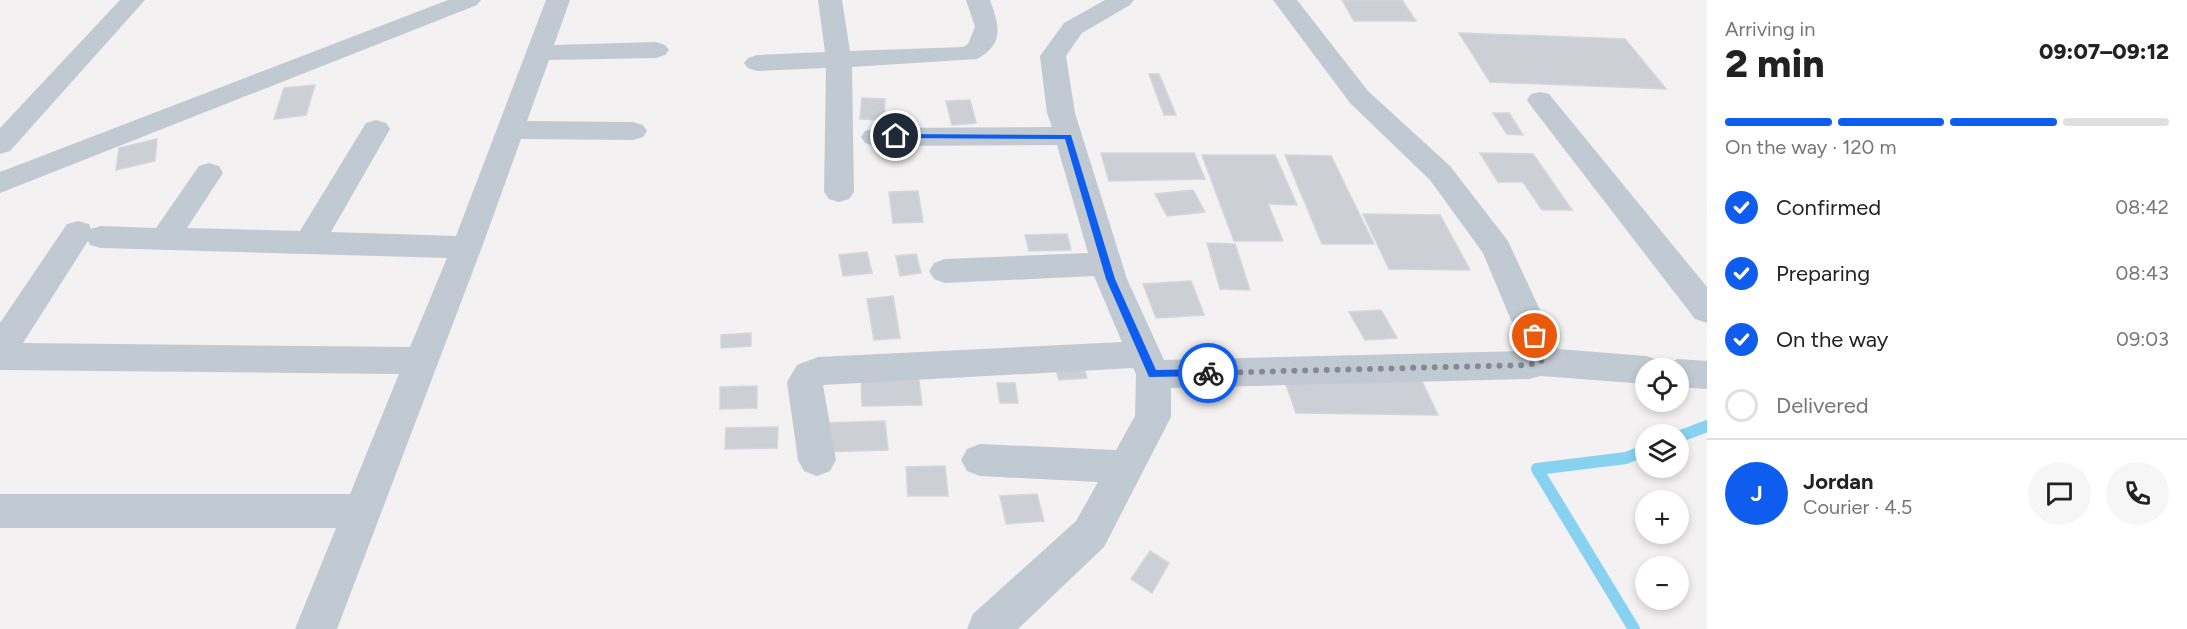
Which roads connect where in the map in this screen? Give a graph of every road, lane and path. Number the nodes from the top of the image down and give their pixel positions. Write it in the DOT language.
graph roads {
  1 [pos="133,0"];
  2 [pos="469,0"];
  3 [pos="558,0"];
  4 [pos="830,0"];
  5 [pos="978,0"];
  6 [pos="1122,0"];
  7 [pos="1285,0"];
  8 [pos="656,50"];
  9 [pos="538,53"];
  10 [pos="839,60"];
  11 [pos="758,63"];
  12 [pos="1540,100"];
  13 [pos="376,129"];
  14 [pos="510,130"];
  15 [pos="633,131"];
  16 [pos="875,136"];
  17 [pos="1068,136"];
  18 [pos="0,145"];
  19 [pos="209,173"];
  20 [pos="0,183"];
  21 [pos="839,192"];
  22 [pos="164,239"];
  23 [pos="309,243"];
  24 [pos="467,247"];
  25 [pos="1106,264"];
  26 [pos="945,271"];
  27 [pos="1707,309"];
  28 [pos="0,350"];
  29 [pos="0,356"];
  30 [pos="421,361"];
  31 [pos="1541,362"];
  32 [pos="1149,364"];
  33 [pos="1635,369"];
  34 [pos="1689,374"];
  35 [pos="1707,375"];
  36 [pos="817,460"];
  37 [pos="980,460"];
  38 [pos="1126,467"];
  39 [pos="0,511"];
  40 [pos="361,511"];
  41 [pos="316,629"];
  42 [pos="988,629"];
  1 -- 18 [label="street"];
  2 -- 20 [label="street"];
  3 -- 9 [label="street"];
  4 -- 10 [label="street"];
  5 -- 10 [label="street"];
  6 -- 17 [label="street"];
  7 -- 31 [label="street"];
  8 -- 9 [label="street"];
  9 -- 14 [label="street"];
  10 -- 11 [label="street"];
  10 -- 21 [label="street"];
  12 -- 27 [label="street"];
  13 -- 23 [label="street"];
  14 -- 15 [label="street"];
  14 -- 24 [label="street"];
  16 -- 17 [label="street"];
  17 -- 25 [label="street"];
  19 -- 22 [label="street"];
  22 -- 23 [label="street"];
  22 -- 28 [label="street"];
  23 -- 24 [label="street"];
  24 -- 30 [label="street"];
  25 -- 26 [label="street"];
  25 -- 32 [label="street"];
  29 -- 30 [label="street"];
  30 -- 40 [label="street"];
  31 -- 32 [label="street"];
  31 -- 33 [label="street"];
  32 -- 36 [label="street"];
  32 -- 38 [label="street"];
  34 -- 35 [label="street"];
  37 -- 38 [label="street"];
  38 -- 42 [label="street"];
  39 -- 40 [label="street"];
  40 -- 41 [label="street"];
}
